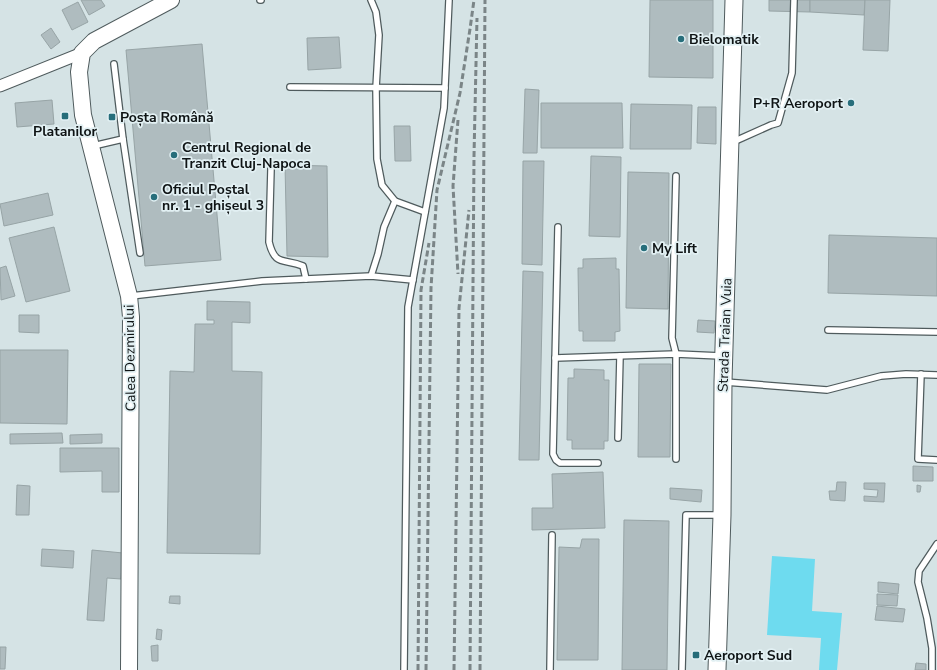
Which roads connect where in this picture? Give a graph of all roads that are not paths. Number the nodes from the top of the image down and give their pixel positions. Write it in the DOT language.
graph roads {
  1 [pos="171,0"];
  2 [pos="371,0"];
  3 [pos="449,0"];
  4 [pos="734,0"];
  5 [pos="794,0"];
  6 [pos="82,53"];
  7 [pos="114,64"];
  8 [pos="0,86"];
  9 [pos="290,87"];
  10 [pos="376,88"];
  11 [pos="445,88"];
  12 [pos="123,139"];
  13 [pos="731,143"];
  14 [pos="91,147"];
  15 [pos="271,169"];
  16 [pos="676,176"];
  17 [pos="395,201"];
  18 [pos="425,212"];
  19 [pos="558,227"];
  20 [pos="140,253"];
  21 [pos="371,276"];
  22 [pos="306,279"];
  23 [pos="413,280"];
  24 [pos="129,296"];
  25 [pos="828,330"];
  26 [pos="937,332"];
  27 [pos="676,354"];
  28 [pos="620,356"];
  29 [pos="724,356"];
  30 [pos="555,358"];
  31 [pos="922,374"];
  32 [pos="937,375"];
  33 [pos="723,382"];
  34 [pos="618,438"];
  35 [pos="676,459"];
  36 [pos="937,460"];
  37 [pos="598,463"];
  38 [pos="722,515"];
  39 [pos="552,535"];
  40 [pos="937,544"];
  41 [pos="129,670"];
  42 [pos="404,670"];
  43 [pos="550,670"];
  44 [pos="682,670"];
  45 [pos="717,670"];
  46 [pos="932,670"];
  1 -- 6 [label="main road"];
  2 -- 10 [label="lane"];
  3 -- 11 [label="lane"];
  4 -- 13 [label="main road, Strada Traian Vuia"];
  5 -- 13 [label="lane"];
  6 -- 8 [label="street"];
  6 -- 14 [label="main road, Calea Dezmirului"];
  7 -- 12 [label="lane"];
  9 -- 10 [label="lane"];
  10 -- 11 [label="lane"];
  10 -- 17 [label="lane"];
  11 -- 18 [label="lane"];
  12 -- 14 [label="lane"];
  12 -- 20 [label="lane"];
  13 -- 29 [label="main road, Strada Traian Vuia"];
  14 -- 24 [label="main road, Calea Dezmirului"];
  15 -- 22 [label="lane"];
  16 -- 27 [label="lane"];
  17 -- 18 [label="lane"];
  17 -- 21 [label="lane"];
  18 -- 23 [label="lane"];
  19 -- 30 [label="lane"];
  21 -- 22 [label="lane"];
  21 -- 23 [label="lane"];
  22 -- 24 [label="lane"];
  23 -- 42 [label="lane"];
  24 -- 41 [label="main road, Calea Dezmirului"];
  25 -- 26 [label="lane"];
  27 -- 28 [label="lane"];
  27 -- 29 [label="lane"];
  27 -- 35 [label="lane"];
  28 -- 30 [label="lane"];
  28 -- 34 [label="lane"];
  29 -- 33 [label="main road, Strada Traian Vuia"];
  30 -- 37 [label="lane"];
  31 -- 32 [label="lane"];
  31 -- 33 [label="lane"];
  31 -- 36 [label="lane"];
  33 -- 38 [label="main road, Strada Traian Vuia"];
  38 -- 44 [label="lane"];
  38 -- 45 [label="main road, Strada Traian Vuia"];
  39 -- 43 [label="lane"];
  40 -- 46 [label="lane"];
}
